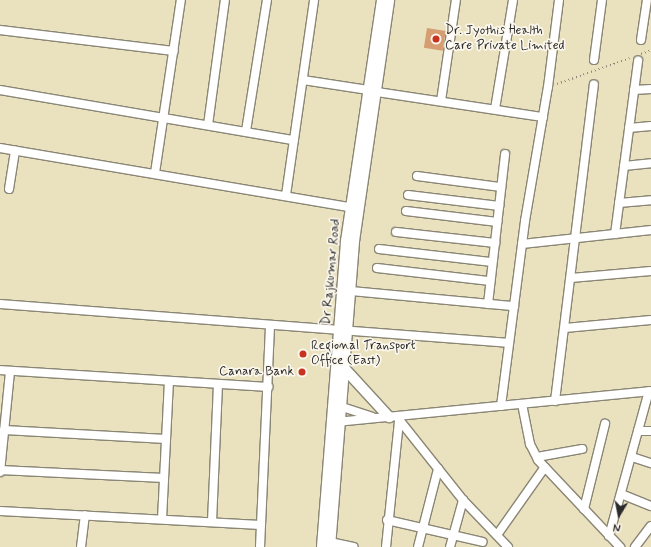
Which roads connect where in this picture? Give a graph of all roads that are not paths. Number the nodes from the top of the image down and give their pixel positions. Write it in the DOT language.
graph roads {
  1 [pos="181,0"];
  2 [pos="225,0"];
  3 [pos="267,0"];
  4 [pos="314,0"];
  5 [pos="382,0"];
  6 [pos="389,0"];
  7 [pos="456,0"];
  8 [pos="512,0"];
  9 [pos="559,0"];
  10 [pos="602,0"];
  11 [pos="647,0"];
  12 [pos="0,30"];
  13 [pos="641,40"];
  14 [pos="174,51"];
  15 [pos="594,60"];
  16 [pos="638,61"];
  17 [pos="303,80"];
  18 [pos="594,84"];
  19 [pos="651,89"];
  20 [pos="0,90"];
  21 [pos="634,90"];
  22 [pos="373,91"];
  23 [pos="441,101"];
  24 [pos="496,109"];
  25 [pos="164,117"];
  26 [pos="543,117"];
  27 [pos="208,125"];
  28 [pos="651,126"];
  29 [pos="629,128"];
  30 [pos="246,131"];
  31 [pos="294,140"];
  32 [pos="0,148"];
  33 [pos="15,150"];
  34 [pos="505,154"];
  35 [pos="651,163"];
  36 [pos="624,166"];
  37 [pos="156,173"];
  38 [pos="417,176"];
  39 [pos="502,187"];
  40 [pos="9,189"];
  41 [pos="286,195"];
  42 [pos="408,195"];
  43 [pos="651,200"];
  44 [pos="619,203"];
  45 [pos="499,206"];
  46 [pos="355,207"];
  47 [pos="406,211"];
  48 [pos="497,222"];
  49 [pos="651,230"];
  50 [pos="396,232"];
  51 [pos="615,234"];
  52 [pos="577,238"];
  53 [pos="495,243"];
  54 [pos="522,244"];
  55 [pos="379,249"];
  56 [pos="492,262"];
  57 [pos="376,268"];
  58 [pos="651,271"];
  59 [pos="571,278"];
  60 [pos="490,281"];
  61 [pos="351,291"];
  62 [pos="0,304"];
  63 [pos="488,304"];
  64 [pos="514,306"];
  65 [pos="651,320"];
  66 [pos="270,326"];
  67 [pos="565,328"];
  68 [pos="344,331"];
  69 [pos="509,343"];
  70 [pos="341,368"];
  71 [pos="0,370"];
  72 [pos="10,370"];
  73 [pos="169,381"];
  74 [pos="218,384"];
  75 [pos="268,387"];
  76 [pos="650,391"];
  77 [pos="555,401"];
  78 [pos="522,404"];
  79 [pos="338,406"];
  80 [pos="501,406"];
  81 [pos="373,417"];
  82 [pos="395,419"];
  83 [pos="337,422"];
  84 [pos="605,424"];
  85 [pos="4,430"];
  86 [pos="638,431"];
  87 [pos="651,431"];
  88 [pos="166,439"];
  89 [pos="582,449"];
  90 [pos="632,456"];
  91 [pos="537,457"];
  92 [pos="651,463"];
  93 [pos="545,467"];
  94 [pos="438,470"];
  95 [pos="0,471"];
  96 [pos="164,478"];
  97 [pos="621,494"];
  98 [pos="463,500"];
  99 [pos="651,506"];
  100 [pos="584,509"];
  101 [pos="0,511"];
  102 [pos="85,515"];
  103 [pos="162,519"];
  104 [pos="388,520"];
  105 [pos="212,522"];
  106 [pos="261,525"];
  107 [pos="651,526"];
  108 [pos="422,527"];
  109 [pos="453,534"];
  110 [pos="609,536"];
  111 [pos="482,542"];
  112 [pos="502,543"];
  113 [pos="327,546"];
  114 [pos="81,547"];
  115 [pos="260,547"];
  116 [pos="353,547"];
  117 [pos="386,547"];
  118 [pos="418,547"];
  119 [pos="450,547"];
  120 [pos="620,547"];
  121 [pos="635,547"];
  1 -- 14 [label="street"];
  2 -- 27 [label="street"];
  3 -- 30 [label="street"];
  4 -- 17 [label="street"];
  5 -- 22 [label="main road, Dr Rajkumar Road"];
  6 -- 22 [label="main road, Dr Rajkumar Road"];
  7 -- 23 [label="street"];
  8 -- 24 [label="street"];
  9 -- 26 [label="street"];
  10 -- 15 [label="street"];
  11 -- 13 [label="street"];
  12 -- 14 [label="street"];
  14 -- 25 [label="street"];
  16 -- 21 [label="street"];
  17 -- 22 [label="street"];
  17 -- 31 [label="street"];
  18 -- 52 [label="street"];
  19 -- 21 [label="street"];
  20 -- 25 [label="street"];
  21 -- 29 [label="street"];
  22 -- 23 [label="street"];
  22 -- 46 [label="main road, Dr Rajkumar Road"];
  23 -- 24 [label="street"];
  24 -- 26 [label="street"];
  25 -- 27 [label="street"];
  25 -- 37 [label="street"];
  26 -- 54 [label="street"];
  27 -- 30 [label="street"];
  28 -- 29 [label="street"];
  29 -- 36 [label="street"];
  30 -- 31 [label="street"];
  31 -- 41 [label="street"];
  32 -- 33 [label="street"];
  33 -- 37 [label="street"];
  33 -- 40 [label="street"];
  34 -- 39 [label="street"];
  35 -- 36 [label="street"];
  36 -- 44 [label="street"];
  37 -- 41 [label="street"];
  38 -- 39 [label="street"];
  39 -- 45 [label="street"];
  41 -- 46 [label="street"];
  42 -- 45 [label="street"];
  43 -- 44 [label="street"];
  44 -- 51 [label="street"];
  45 -- 48 [label="street"];
  46 -- 61 [label="main road, Dr Rajkumar Road"];
  46 -- 68 [label="main road, Dr Rajkumar Road"];
  47 -- 48 [label="street"];
  48 -- 53 [label="street"];
  49 -- 51 [label="street"];
  50 -- 53 [label="street"];
  51 -- 52 [label="street"];
  52 -- 54 [label="street"];
  52 -- 59 [label="street"];
  53 -- 56 [label="street"];
  54 -- 64 [label="street"];
  55 -- 56 [label="street"];
  56 -- 60 [label="street"];
  57 -- 60 [label="street"];
  58 -- 59 [label="street"];
  59 -- 67 [label="street"];
  60 -- 63 [label="street"];
  61 -- 63 [label="street"];
  61 -- 68 [label="main road, Dr Rajkumar Road"];
  62 -- 66 [label="street"];
  63 -- 64 [label="street"];
  64 -- 69 [label="street"];
  65 -- 67 [label="street"];
  66 -- 68 [label="street"];
  66 -- 75 [label="street"];
  67 -- 77 [label="street"];
  68 -- 69 [label="street"];
  68 -- 70 [label="main road, Dr Rajkumar Road"];
  69 -- 80 [label="street"];
  70 -- 79 [label="main road, Dr Rajkumar Road"];
  70 -- 82 [label="main road"];
  71 -- 72 [label="street"];
  72 -- 73 [label="street"];
  72 -- 85 [label="street"];
  73 -- 74 [label="street"];
  73 -- 88 [label="street"];
  74 -- 75 [label="street"];
  74 -- 105 [label="street"];
  75 -- 106 [label="street"];
  76 -- 77 [label="street"];
  76 -- 86 [label="street"];
  77 -- 78 [label="street"];
  78 -- 80 [label="street"];
  78 -- 91 [label="street"];
  79 -- 81 [label="street"];
  79 -- 83 [label="main road, Dr Rajkumar Road"];
  80 -- 82 [label="street"];
  81 -- 82 [label="street"];
  81 -- 83 [label="street"];
  82 -- 94 [label="street"];
  82 -- 104 [label="street"];
  83 -- 113 [label="main road, Dr Rajkumar Road"];
  84 -- 100 [label="street"];
  85 -- 88 [label="street"];
  85 -- 95 [label="street"];
  86 -- 87 [label="street"];
  86 -- 90 [label="street"];
  88 -- 96 [label="street"];
  89 -- 91 [label="street"];
  90 -- 92 [label="street"];
  90 -- 97 [label="street"];
  91 -- 93 [label="street"];
  93 -- 100 [label="street"];
  93 -- 112 [label="street"];
  94 -- 98 [label="street"];
  94 -- 108 [label="street"];
  95 -- 96 [label="street"];
  96 -- 103 [label="street"];
  97 -- 99 [label="street"];
  97 -- 110 [label="street"];
  98 -- 109 [label="street"];
  98 -- 112 [label="street"];
  100 -- 110 [label="street"];
  101 -- 102 [label="street"];
  102 -- 103 [label="street"];
  102 -- 114 [label="street"];
  103 -- 105 [label="street"];
  104 -- 108 [label="street"];
  104 -- 117 [label="street"];
  105 -- 106 [label="street"];
  106 -- 115 [label="street"];
  107 -- 121 [label="street"];
  108 -- 109 [label="street"];
  108 -- 118 [label="street"];
  109 -- 111 [label="street"];
  109 -- 119 [label="street"];
  110 -- 120 [label="street"];
  113 -- 116 [label="street"];
}
